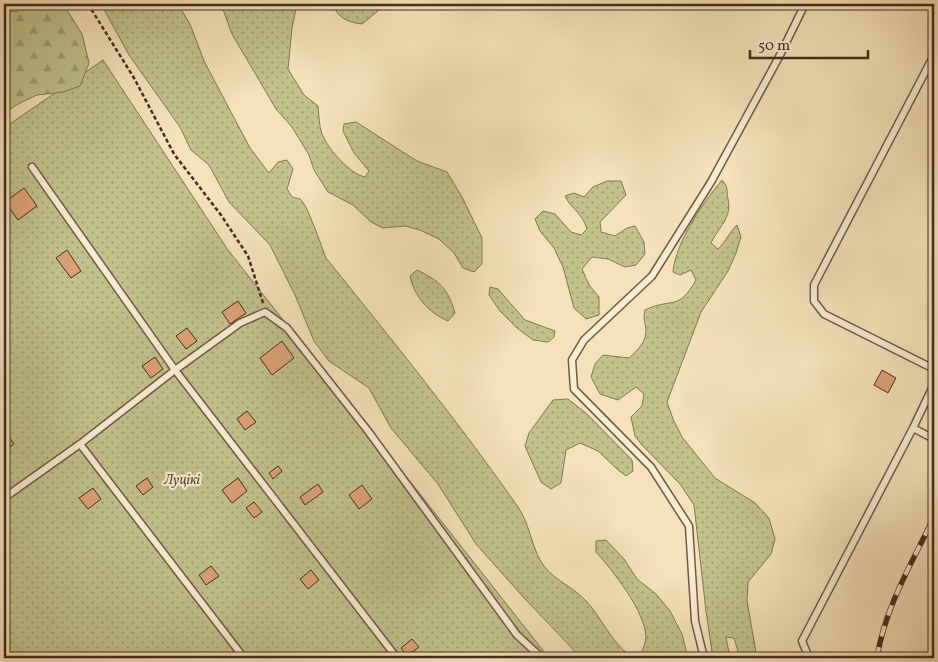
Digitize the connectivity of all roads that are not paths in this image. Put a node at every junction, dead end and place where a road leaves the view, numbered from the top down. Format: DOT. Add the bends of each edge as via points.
graph roads {
  1 [pos="805,4"];
  2 [pos="934,55"];
  3 [pos="32,167"];
  4 [pos="934,369"];
  5 [pos="175,370"];
  6 [pos="934,384"];
  7 [pos="914,428"];
  8 [pos="934,439"];
  9 [pos="80,444"];
  10 [pos="4,488"];
  11 [pos="6,496"];
  12 [pos="244,658"];
  13 [pos="397,658"];
  14 [pos="542,658"];
  15 [pos="704,658"];
  16 [pos="809,658"];
  1 -- 15 [label="lane" via="711,182 652,276 584,340 572,360 574,389 652,467 689,526 695,621"];
  2 -- 4 [label="lane" via="814,285 814,301 824,314"];
  3 -- 5 [label="lane"];
  5 -- 9 [label="lane"];
  5 -- 13 [label="lane"];
  5 -- 14 [label="lane" via="240,323 265,312 287,328 368,431 517,635"];
  6 -- 7 [label="lane"];
  7 -- 8 [label="lane"];
  7 -- 16 [label="lane" via="802,641"];
  9 -- 11 [label="lane"];
  9 -- 12 [label="lane"];
  10 -- 11 [label="lane"];
}
